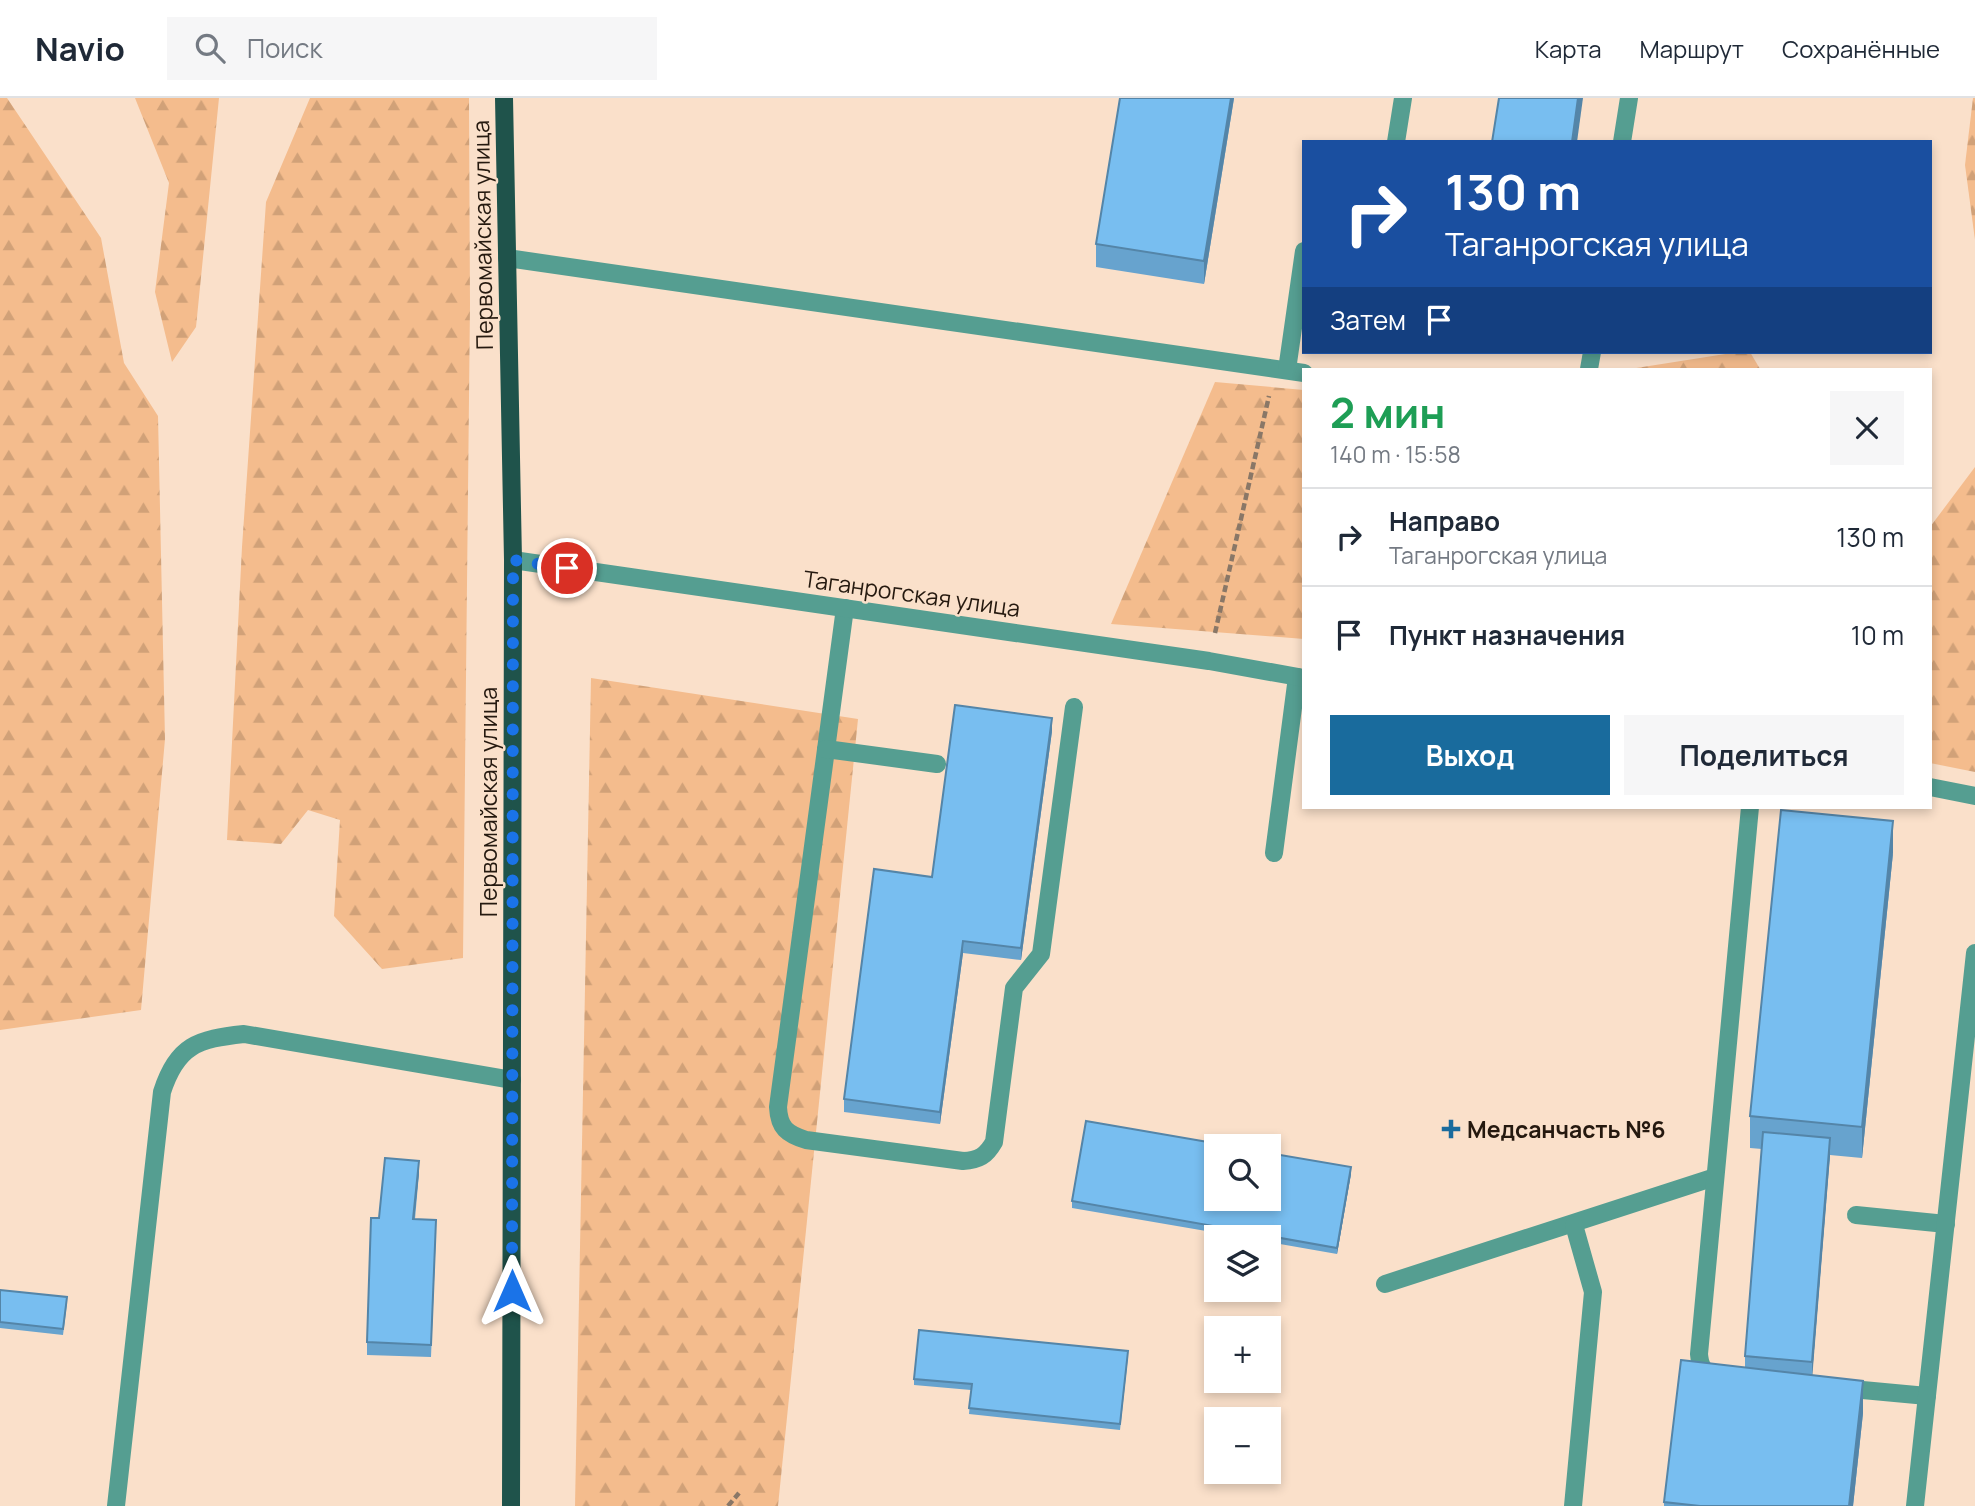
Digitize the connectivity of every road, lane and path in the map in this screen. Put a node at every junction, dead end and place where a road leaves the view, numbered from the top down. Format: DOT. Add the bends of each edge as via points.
graph roads {
  1 [pos="504,98"];
  2 [pos="1403,98"];
  3 [pos="1629,98"];
  4 [pos="1396,140"];
  5 [pos="1622,140"];
  6 [pos="507,258"];
  7 [pos="1302,267"];
  8 [pos="1289,370"];
  9 [pos="513,560"];
  10 [pos="845,608"];
  11 [pos="1209,661"];
  12 [pos="1301,677"];
  13 [pos="1074,707"];
  14 [pos="826,749"];
  15 [pos="937,764"];
  16 [pos="1932,787"];
  17 [pos="1975,796"];
  18 [pos="1750,809"];
  19 [pos="1274,853"];
  20 [pos="1975,953"];
  21 [pos="512,1080"];
  22 [pos="1715,1177"];
  23 [pos="1856,1215"];
  24 [pos="1946,1224"];
  25 [pos="1574,1225"];
  26 [pos="1385,1284"];
  27 [pos="1731,1378"];
  28 [pos="1822,1386"];
  29 [pos="1927,1396"];
  30 [pos="739,1493"];
  31 [pos="116,1506"];
  32 [pos="511,1506"];
  33 [pos="728,1506"];
  34 [pos="1573,1506"];
  35 [pos="1915,1506"];
  1 -- 6 [label="main road, Первомайская улица"];
  2 -- 4 [label="street"];
  3 -- 5 [label="street"];
  6 -- 8 [label="street"];
  6 -- 9 [label="main road, Первомайская улица"];
  7 -- 8 [label="street"];
  8 -- 11 [label="path"];
  9 -- 10 [label="street, Таганрогская улица"];
  9 -- 21 [label="main road, Первомайская улица"];
  10 -- 11 [label="street, Таганрогская улица"];
  10 -- 14 [label="street"];
  11 -- 12 [label="street, Таганрогская улица"];
  12 -- 19 [label="street"];
  13 -- 14 [label="street" via="1041,954 1014,988 994,1142 987,1154 975,1160 806,1140 788,1134 779,1120"];
  14 -- 15 [label="street"];
  16 -- 17 [label="street"];
  18 -- 22 [label="street"];
  20 -- 24 [label="street"];
  21 -- 31 [label="street" via="244,1034 211,1038 185,1049 170,1068 162,1092"];
  21 -- 32 [label="main road, Первомайская улица"];
  22 -- 25 [label="street"];
  22 -- 27 [label="street" via="1699,1364 1706,1373"];
  23 -- 24 [label="street"];
  24 -- 29 [label="street"];
  25 -- 26 [label="street"];
  25 -- 34 [label="street" via="1594,1292"];
  28 -- 29 [label="street"];
  29 -- 35 [label="street"];
  30 -- 33 [label="path"];
}
